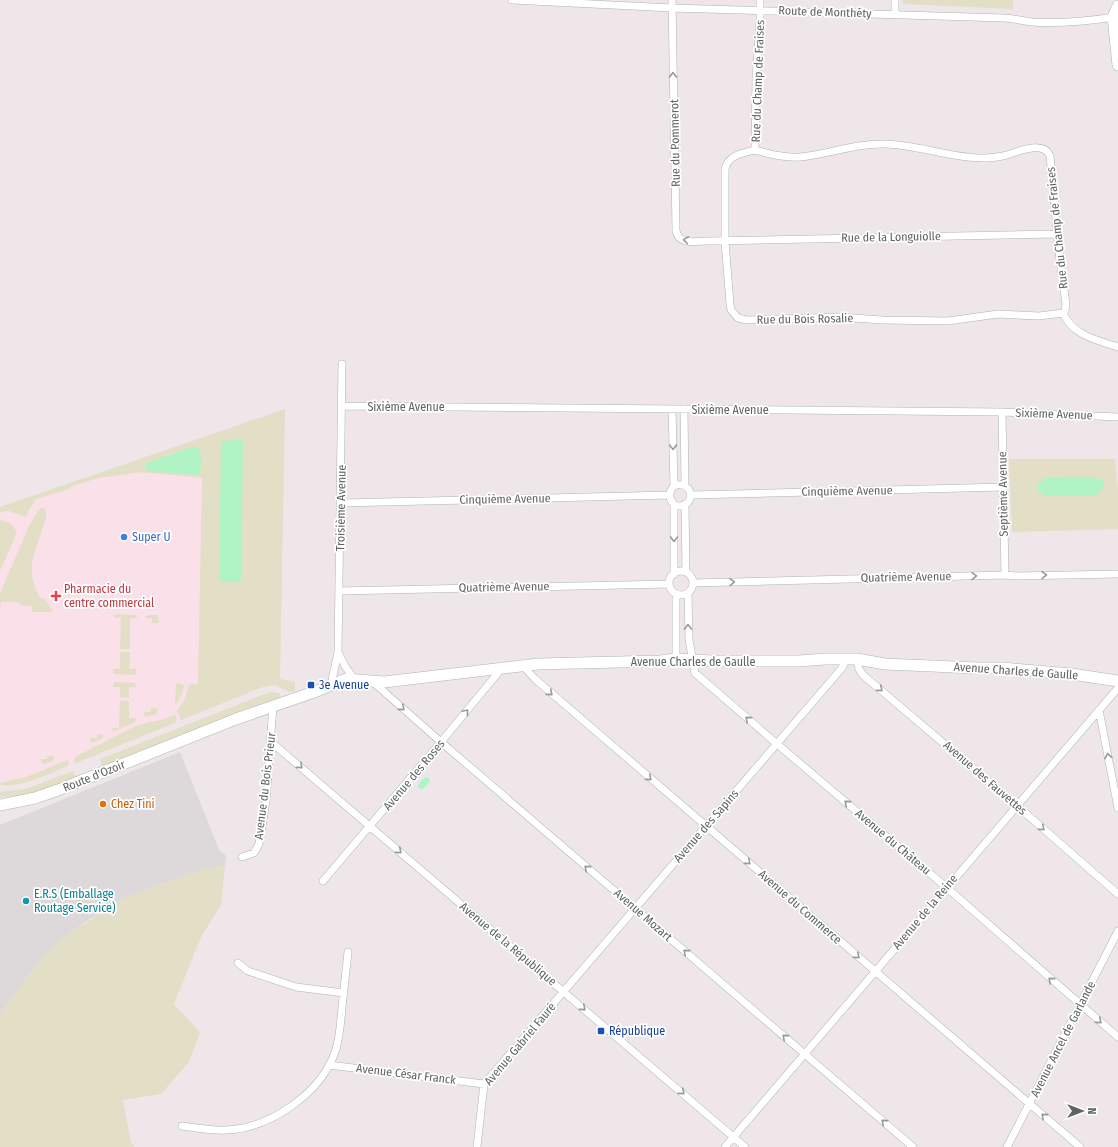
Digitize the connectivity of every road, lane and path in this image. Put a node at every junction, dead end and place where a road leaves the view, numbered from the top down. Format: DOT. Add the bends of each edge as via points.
graph roads {
  1 [pos="512,0"];
  2 [pos="672,0"];
  3 [pos="760,0"];
  4 [pos="895,0"];
  5 [pos="1118,6"];
  6 [pos="672,8"];
  7 [pos="760,10"];
  8 [pos="895,14"];
  9 [pos="1116,17"];
  10 [pos="1118,65"];
  11 [pos="755,150"];
  12 [pos="1058,234"];
  13 [pos="725,241"];
  14 [pos="1063,313"];
  15 [pos="1118,347"];
  16 [pos="342,364"];
  17 [pos="342,406"];
  18 [pos="672,409"];
  19 [pos="684,409"];
  20 [pos="1002,412"];
  21 [pos="1118,417"];
  22 [pos="685,485"];
  23 [pos="674,486"];
  24 [pos="1003,487"];
  25 [pos="669,495"];
  26 [pos="691,495"];
  27 [pos="341,503"];
  28 [pos="674,504"];
  29 [pos="685,504"];
  30 [pos="686,572"];
  31 [pos="674,574"];
  32 [pos="1118,574"];
  33 [pos="1005,575"];
  34 [pos="693,583"];
  35 [pos="669,584"];
  36 [pos="339,591"];
  37 [pos="688,593"];
  38 [pos="676,594"];
  39 [pos="338,652"];
  40 [pos="676,659"];
  41 [pos="846,659"];
  42 [pos="858,659"];
  43 [pos="692,660"];
  44 [pos="523,666"];
  45 [pos="502,668"];
  46 [pos="354,680"];
  47 [pos="1118,681"];
  48 [pos="373,682"];
  49 [pos="331,685"];
  50 [pos="1118,688"];
  51 [pos="273,706"];
  52 [pos="1099,710"];
  53 [pos="270,741"];
  54 [pos="441,742"];
  55 [pos="777,744"];
  56 [pos="0,805"];
  57 [pos="1017,806"];
  58 [pos="1118,808"];
  59 [pos="370,826"];
  60 [pos="706,827"];
  61 [pos="242,857"];
  62 [pos="323,881"];
  63 [pos="946,887"];
  64 [pos="1118,894"];
  65 [pos="635,909"];
  66 [pos="1118,931"];
  67 [pos="348,952"];
  68 [pos="238,963"];
  69 [pos="875,972"];
  70 [pos="564,992"];
  71 [pos="344,993"];
  72 [pos="1080,1005"];
  73 [pos="1118,1037"];
  74 [pos="805,1054"];
  75 [pos="329,1065"];
  76 [pos="484,1084"];
  77 [pos="1029,1104"];
  78 [pos="182,1126"];
  79 [pos="734,1137"];
  80 [pos="477,1147"];
  81 [pos="725,1147"];
  82 [pos="745,1147"];
  83 [pos="913,1147"];
  84 [pos="1007,1147"];
  85 [pos="1080,1147"];
  1 -- 6 [label="street, Route de Monthéty"];
  2 -- 6 [label="street, Rue du Pommerot"];
  3 -- 7 [label="street, Rue du Champ de Fraises"];
  4 -- 8 [label="street"];
  5 -- 9 [label="main road"];
  6 -- 7 [label="street, Route de Monthéty"];
  13 -- 6 [label="street, Rue du Pommerot, one-way" via="686,241 680,240 677,234"];
  7 -- 8 [label="street, Route de Monthéty"];
  7 -- 11 [label="street, Rue du Champ de Fraises"];
  8 -- 9 [label="street, Route de Monthéty" via="1008,18 1046,23"];
  9 -- 10 [label="main road"];
  11 -- 12 [label="street, Rue du Champ de Fraises" via="778,156 800,156 866,144 887,144 985,158 1026,149 1043,149 1050,156"];
  11 -- 13 [label="street, Rue du Bois Rosalie" via="733,157 725,167"];
  12 -- 13 [label="street, Rue de la Longuiolle"];
  12 -- 14 [label="street, Rue du Champ de Fraises" via="1066,304"];
  13 -- 14 [label="street, Rue du Bois Rosalie" via="730,307 734,315 742,320 838,317 948,321 998,314 1039,316"];
  14 -- 15 [label="street" via="1074,329 1094,340"];
  16 -- 17 [label="street, Troisième Avenue"];
  17 -- 18 [label="street, Sixième Avenue"];
  17 -- 27 [label="street, Troisième Avenue"];
  18 -- 19 [label="street, Sixième Avenue"];
  18 -- 23 [label="street, one-way"];
  19 -- 20 [label="street, Sixième Avenue"];
  19 -- 22 [label="street"];
  20 -- 21 [label="street, Sixième Avenue"];
  20 -- 24 [label="street, Septième Avenue"];
  22 -- 23 [label="street"];
  22 -- 26 [label="street"];
  23 -- 25 [label="street"];
  24 -- 26 [label="street, Cinquième Avenue"];
  24 -- 33 [label="street, Septième Avenue"];
  25 -- 27 [label="street, Cinquième Avenue"];
  25 -- 28 [label="street"];
  26 -- 29 [label="street"];
  27 -- 36 [label="street, Troisième Avenue"];
  28 -- 29 [label="street"];
  28 -- 31 [label="street, one-way"];
  29 -- 30 [label="street"];
  30 -- 31 [label="street" via="679,571"];
  30 -- 34 [label="street" via="691,576"];
  31 -- 35 [label="street"];
  33 -- 32 [label="street, Quatrième Avenue, one-way"];
  34 -- 33 [label="street, Quatrième Avenue, one-way"];
  34 -- 37 [label="street"];
  35 -- 36 [label="street, Quatrième Avenue"];
  35 -- 38 [label="street"];
  36 -- 39 [label="street, Troisième Avenue"];
  37 -- 38 [label="street"];
  43 -- 37 [label="street, Avenue du Château, one-way" via="688,640"];
  38 -- 40 [label="street"];
  39 -- 46 [label="street, Troisième Avenue"];
  39 -- 49 [label="street, Troisième Avenue"];
  40 -- 43 [label="main road, Avenue Charles de Gaulle"];
  40 -- 44 [label="main road, Avenue Charles de Gaulle"];
  41 -- 42 [label="main road, Avenue Charles de Gaulle"];
  41 -- 43 [label="main road, Avenue Charles de Gaulle" via="712,662"];
  41 -- 55 [label="street, Avenue des Sapins" via="842,668"];
  42 -- 47 [label="main road, Avenue Charles de Gaulle" via="885,664 1003,668"];
  42 -- 57 [label="street, Avenue des Fauvettes, one-way" via="859,669 863,675"];
  55 -- 43 [label="street, Avenue du Château, one-way" via="695,673"];
  44 -- 45 [label="main road, Avenue Charles de Gaulle"];
  44 -- 60 [label="street, Avenue du Commerce, one-way" via="534,680"];
  45 -- 48 [label="main road, Avenue Charles de Gaulle"];
  54 -- 45 [label="street, Avenue des Roses, one-way"];
  46 -- 48 [label="main road, Avenue Charles de Gaulle"];
  46 -- 49 [label="main road, Avenue Charles de Gaulle"];
  48 -- 54 [label="street, Avenue Mozart, one-way"];
  49 -- 51 [label="main road, Avenue Charles de Gaulle"];
  50 -- 52 [label="street, Avenue de la Reine"];
  51 -- 53 [label="street, Avenue du Bois Prieur"];
  51 -- 56 [label="main road, Route d'Ozoir" via="46,794"];
  52 -- 57 [label="street, Avenue de la Reine"];
  58 -- 52 [label="street, one-way"];
  53 -- 59 [label="street, Avenue de la République, one-way"];
  53 -- 61 [label="street, Avenue du Bois Prieur" via="267,790 259,844 254,853"];
  54 -- 59 [label="street, Avenue des Roses"];
  65 -- 54 [label="street, Avenue Mozart, one-way"];
  55 -- 60 [label="street, Avenue des Sapins"];
  63 -- 55 [label="street, Avenue du Château, one-way"];
  57 -- 63 [label="street, Avenue de la Reine"];
  57 -- 64 [label="street, Avenue des Fauvettes, one-way"];
  59 -- 62 [label="street, Avenue des Roses"];
  59 -- 70 [label="street, Avenue de la République, one-way"];
  60 -- 65 [label="street, Avenue des Sapins"];
  60 -- 69 [label="street, Avenue du Commerce, one-way"];
  63 -- 69 [label="street, Avenue de la Reine"];
  72 -- 63 [label="street, Avenue du Château, one-way"];
  65 -- 70 [label="street, Avenue des Sapins"];
  74 -- 65 [label="street, Avenue Mozart, one-way"];
  66 -- 72 [label="street, Avenue Ancel de Garlande"];
  67 -- 71 [label="street"];
  68 -- 71 [label="street" via="248,971 296,987"];
  69 -- 74 [label="street, Avenue de la Reine"];
  69 -- 77 [label="street, Avenue du Commerce"];
  70 -- 76 [label="street, Avenue Gabriel Fauré"];
  70 -- 79 [label="street, Avenue de la République, one-way"];
  71 -- 75 [label="street" via="336,1050"];
  72 -- 73 [label="street, Avenue du Château, one-way"];
  72 -- 77 [label="street, Avenue Ancel de Garlande"];
  74 -- 79 [label="street, Avenue de la Reine"];
  83 -- 74 [label="street, Avenue Mozart, one-way"];
  75 -- 76 [label="street, Avenue César Franck"];
  75 -- 78 [label="street" via="299,1100 284,1111 253,1126 226,1130"];
  76 -- 80 [label="street, Avenue Gabriel Fauré"];
  77 -- 84 [label="street, Avenue Ancel de Garlande"];
  85 -- 77 [label="street, Avenue du Commerce, one-way"];
  79 -- 81 [label="street, Avenue de la Reine"];
  79 -- 82 [label="street, Avenue de la République"];
}
